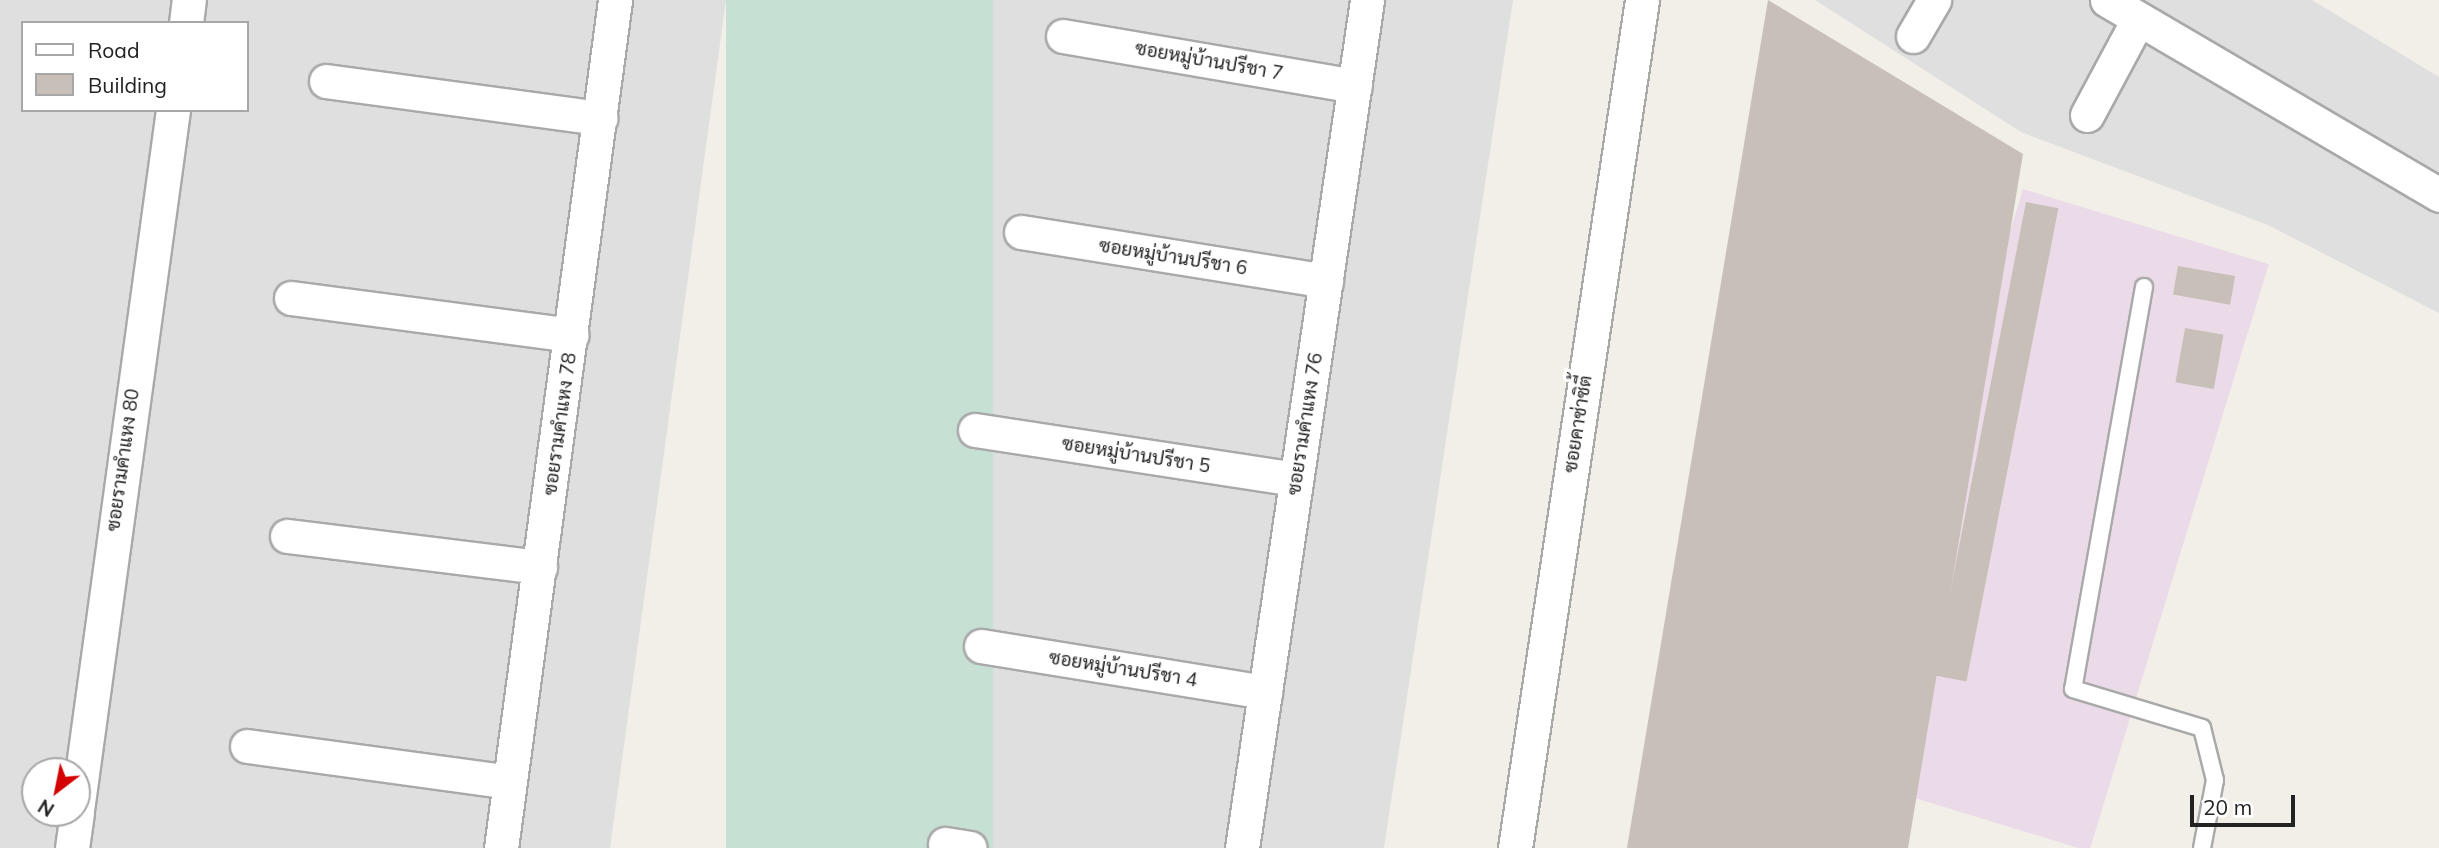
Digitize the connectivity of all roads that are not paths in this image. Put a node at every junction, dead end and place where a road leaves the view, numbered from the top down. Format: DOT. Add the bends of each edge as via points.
graph roads {
  1 [pos="189,0"];
  2 [pos="615,0"];
  3 [pos="1367,0"];
  4 [pos="1642,0"];
  5 [pos="1934,0"];
  6 [pos="2107,0"];
  7 [pos="2138,20"];
  8 [pos="186,21"];
  9 [pos="1063,36"];
  10 [pos="1913,36"];
  11 [pos="326,81"];
  12 [pos="1355,86"];
  13 [pos="173,112"];
  14 [pos="2087,115"];
  15 [pos="601,118"];
  16 [pos="2439,195"];
  17 [pos="1021,232"];
  18 [pos="1326,281"];
  19 [pos="2144,287"];
  20 [pos="291,298"];
  21 [pos="572,335"];
  22 [pos="975,430"];
  23 [pos="1296,479"];
  24 [pos="287,536"];
  25 [pos="540,567"];
  26 [pos="981,646"];
  27 [pos="1265,692"];
  28 [pos="247,746"];
  29 [pos="85,757"];
  30 [pos="510,782"];
  31 [pos="75,827"];
  32 [pos="72,848"];
  33 [pos="501,848"];
  34 [pos="1242,848"];
  35 [pos="1515,848"];
  36 [pos="2202,848"];
  1 -- 8 [label="street"];
  2 -- 15 [label="street, ซอยรามคำแหง 78"];
  3 -- 12 [label="street, ซอยรามคำแหง 76"];
  4 -- 35 [label="street, ซอยคาซ่าซิตี้"];
  5 -- 10 [label="street"];
  6 -- 7 [label="street"];
  7 -- 14 [label="street"];
  7 -- 16 [label="street"];
  9 -- 12 [label="street, ซอยหมู่บ้านปรีชา 7"];
  11 -- 15 [label="street"];
  12 -- 18 [label="street, ซอยรามคำแหง 76"];
  13 -- 29 [label="street, ซอยรามคำแหง 80"];
  15 -- 21 [label="street, ซอยรามคำแหง 78"];
  17 -- 18 [label="street, ซอยหมู่บ้านปรีชา 6"];
  18 -- 23 [label="street, ซอยรามคำแหง 76"];
  19 -- 36 [label="lane" via="2073,689 2202,728 2215,780"];
  20 -- 21 [label="street"];
  21 -- 25 [label="street, ซอยรามคำแหง 78"];
  22 -- 23 [label="street, ซอยหมู่บ้านปรีชา 5"];
  23 -- 27 [label="street, ซอยรามคำแหง 76"];
  24 -- 25 [label="street"];
  25 -- 30 [label="street, ซอยรามคำแหง 78"];
  26 -- 27 [label="street, ซอยหมู่บ้านปรีชา 4"];
  27 -- 34 [label="street, ซอยรามคำแหง 76"];
  28 -- 30 [label="street"];
  30 -- 33 [label="street, ซอยรามคำแหง 78"];
  31 -- 32 [label="street, ซอยรามคำแหง 80"];
}
